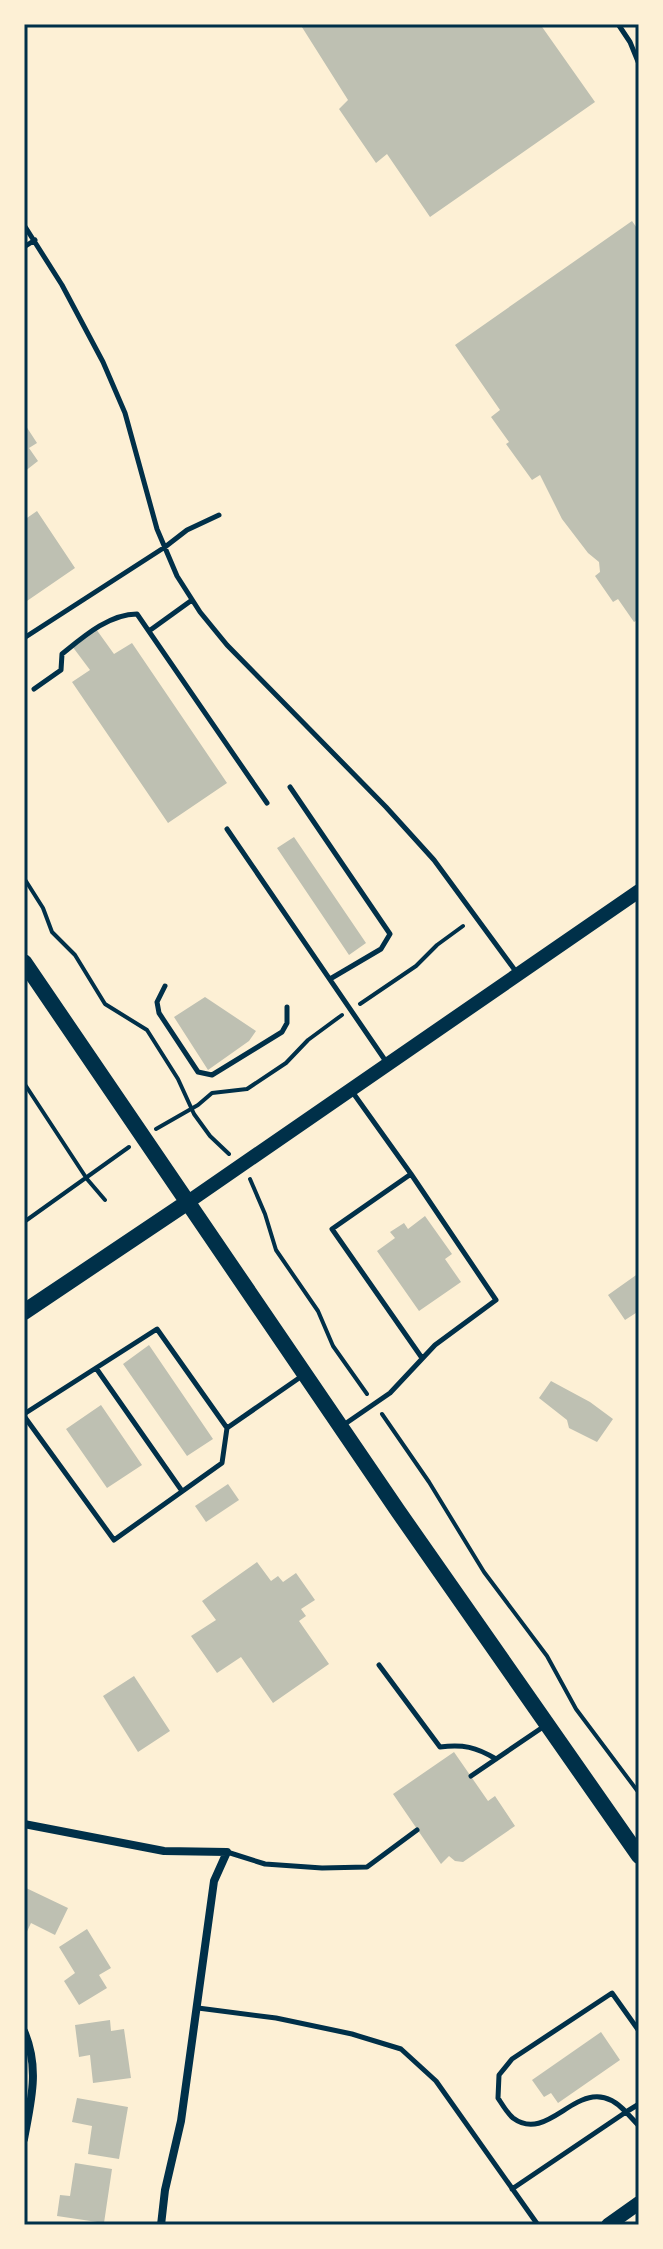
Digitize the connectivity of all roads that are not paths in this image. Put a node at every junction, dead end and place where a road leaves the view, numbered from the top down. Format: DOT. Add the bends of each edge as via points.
graph roads {
  1 [pos="618,24"];
  2 [pos="639,64"];
  3 [pos="24,225"];
  4 [pos="35,240"];
  5 [pos="24,247"];
  6 [pos="219,515"];
  7 [pos="165,547"];
  8 [pos="192,600"];
  9 [pos="149,631"];
  10 [pos="24,638"];
  11 [pos="34,689"];
  12 [pos="290,787"];
  13 [pos="267,803"];
  14 [pos="227,829"];
  15 [pos="639,891"];
  16 [pos="24,962"];
  17 [pos="518,974"];
  18 [pos="330,979"];
  19 [pos="165,986"];
  20 [pos="287,1007"];
  21 [pos="388,1064"];
  22 [pos="351,1089"];
  23 [pos="411,1174"];
  24 [pos="188,1202"];
  25 [pos="24,1312"];
  26 [pos="422,1358"];
  27 [pos="96,1368"];
  28 [pos="305,1374"];
  29 [pos="24,1415"];
  30 [pos="341,1426"];
  31 [pos="227,1428"];
  32 [pos="182,1491"];
  33 [pos="379,1665"];
  34 [pos="547,1724"];
  35 [pos="496,1759"];
  36 [pos="471,1776"];
  37 [pos="24,1824"];
  38 [pos="417,1830"];
  39 [pos="227,1852"];
  40 [pos="639,1856"];
  41 [pos="198,2008"];
  42 [pos="24,2031"];
  43 [pos="639,2031"];
  44 [pos="639,2104"];
  45 [pos="626,2112"];
  46 [pos="639,2126"];
  47 [pos="24,2139"];
  48 [pos="512,2189"];
  49 [pos="639,2203"];
  50 [pos="161,2225"];
  51 [pos="538,2225"];
  52 [pos="608,2225"];
  1 -- 2 [label="lane"];
  3 -- 4 [label="lane"];
  4 -- 5 [label="lane"];
  4 -- 7 [label="lane" via="125,413"];
  6 -- 7 [label="lane"];
  7 -- 8 [label="lane"];
  7 -- 10 [label="lane"];
  8 -- 9 [label="lane"];
  8 -- 17 [label="lane" via="227,645 434,860"];
  9 -- 11 [label="lane" via="137,614 109,621 62,654 61,670"];
  9 -- 13 [label="lane"];
  12 -- 18 [label="lane" via="390,934 381,949"];
  14 -- 18 [label="lane"];
  15 -- 17 [label="street"];
  16 -- 24 [label="main road"];
  17 -- 21 [label="street"];
  18 -- 21 [label="lane"];
  19 -- 20 [label="lane" via="157,1002 159,1013 198,1072 212,1075 282,1032"];
  21 -- 22 [label="street"];
  22 -- 23 [label="lane"];
  22 -- 24 [label="street"];
  23 -- 26 [label="lane" via="496,1300"];
  23 -- 26 [label="lane" via="332,1229"];
  24 -- 25 [label="main road"];
  24 -- 28 [label="main road"];
  26 -- 30 [label="lane" via="390,1393"];
  27 -- 29 [label="lane"];
  27 -- 31 [label="lane" via="157,1329"];
  27 -- 32 [label="lane"];
  28 -- 30 [label="main road"];
  28 -- 31 [label="lane"];
  29 -- 32 [label="lane" via="114,1540"];
  30 -- 34 [label="main road"];
  31 -- 32 [label="lane" via="222,1463"];
  33 -- 35 [label="lane" via="440,1747 461,1744"];
  34 -- 35 [label="lane"];
  34 -- 40 [label="main road"];
  35 -- 36 [label="lane"];
  37 -- 39 [label="street" via="164,1851"];
  38 -- 39 [label="lane" via="367,1867 265,1864"];
  39 -- 41 [label="street" via="214,1881"];
  41 -- 48 [label="lane" via="276,2018 401,2049 436,2081"];
  41 -- 50 [label="street"];
  42 -- 47 [label="street" via="34,2065"];
  43 -- 45 [label="lane" via="612,1993 512,2059 499,2075 498,2098 512,2117 528,2125 546,2122 585,2098 602,2097"];
  44 -- 45 [label="lane"];
  45 -- 46 [label="lane"];
  45 -- 48 [label="lane"];
  48 -- 51 [label="lane"];
  49 -- 52 [label="street"];
}
